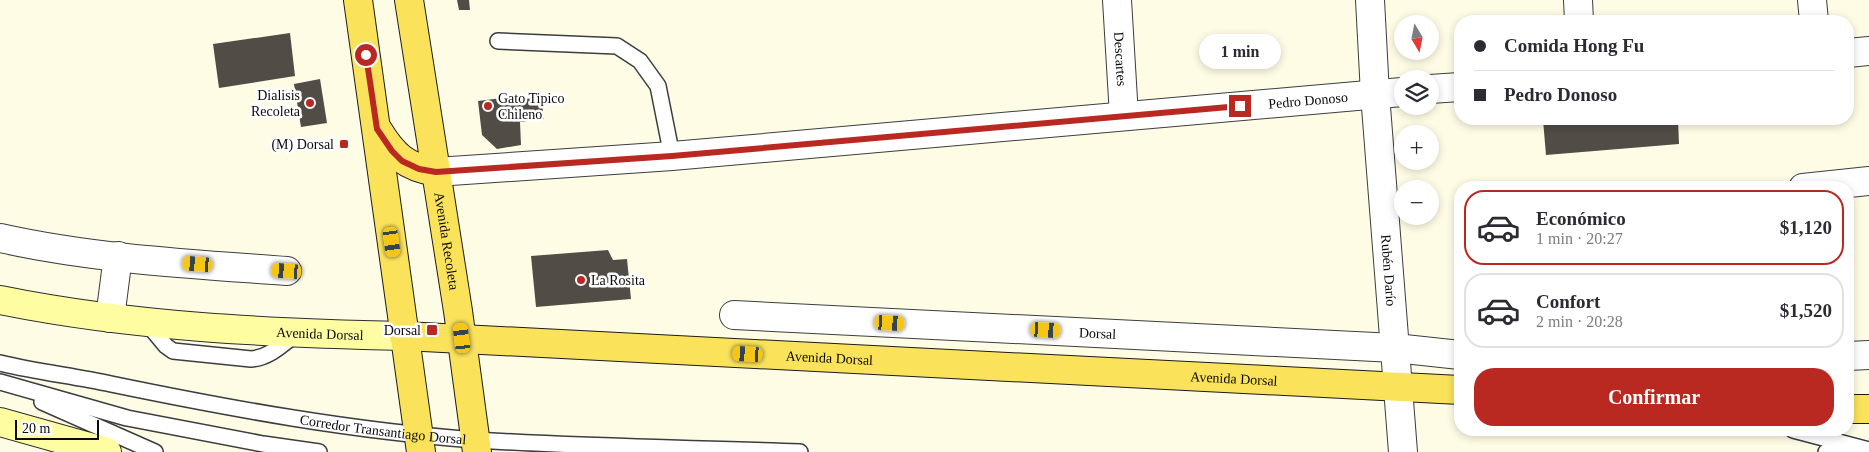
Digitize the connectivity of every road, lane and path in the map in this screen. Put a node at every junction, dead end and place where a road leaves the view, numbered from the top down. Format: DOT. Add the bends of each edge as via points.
graph roads {
  1 [pos="358,0"];
  2 [pos="409,0"];
  3 [pos="1118,0"];
  4 [pos="1370,0"];
  5 [pos="1578,0"];
  6 [pos="1812,0"];
  7 [pos="1579,15"];
  8 [pos="1813,15"];
  9 [pos="498,42"];
  10 [pos="1869,51"];
  11 [pos="1854,52"];
  12 [pos="1454,87"];
  13 [pos="1439,88"];
  14 [pos="1394,93"];
  15 [pos="1375,94"];
  16 [pos="1124,116"];
  17 [pos="377,129"];
  18 [pos="672,156"];
  19 [pos="436,172"];
  20 [pos="1869,181"];
  21 [pos="1854,183"];
  22 [pos="0,238"];
  23 [pos="118,256"];
  24 [pos="287,271"];
  25 [pos="0,300"];
  26 [pos="734,315"];
  27 [pos="110,318"];
  28 [pos="404,336"];
  29 [pos="462,338"];
  30 [pos="1395,348"];
  31 [pos="1454,354"];
  32 [pos="1869,355"];
  33 [pos="1854,356"];
  34 [pos="0,363"];
  35 [pos="0,383"];
  36 [pos="1398,387"];
  37 [pos="1454,390"];
  38 [pos="1854,409"];
  39 [pos="1869,409"];
  40 [pos="0,422"];
  41 [pos="1815,436"];
  42 [pos="420,443"];
  43 [pos="476,446"];
  44 [pos="1869,451"];
  45 [pos="107,452"];
  46 [pos="155,452"];
  47 [pos="319,452"];
  48 [pos="800,452"];
  49 [pos="1403,452"];
  50 [pos="1826,452"];
  1 -- 17 [label="main road"];
  2 -- 19 [label="main road, Avenida Recoleta"];
  3 -- 16 [label="street, Descartes"];
  4 -- 15 [label="street, Rubén Darío"];
  5 -- 7 [label="street"];
  6 -- 8 [label="street"];
  9 -- 18 [label="lane" via="616,46 640,61 658,86"];
  10 -- 11 [label="street"];
  12 -- 13 [label="street"];
  14 -- 15 [label="street, Pedro Donoso"];
  15 -- 16 [label="street, Pedro Donoso"];
  15 -- 30 [label="street, Rubén Darío"];
  16 -- 18 [label="street, Pedro Donoso"];
  17 -- 19 [label="main road" via="402,161"];
  17 -- 28 [label="main road"];
  18 -- 19 [label="street, Pedro Donoso"];
  19 -- 29 [label="main road, Avenida Recoleta"];
  20 -- 21 [label="street"];
  22 -- 23 [label="street"];
  23 -- 24 [label="street"];
  23 -- 27 [label="street"];
  25 -- 27 [label="main road, Avenida Dorsal"];
  26 -- 30 [label="street, Dorsal"];
  27 -- 28 [label="main road, Avenida Dorsal"];
  28 -- 29 [label="main road, Avenida Dorsal"];
  28 -- 42 [label="main road"];
  29 -- 36 [label="main road, Avenida Dorsal"];
  29 -- 43 [label="main road, Avenida Recoleta"];
  30 -- 31 [label="street, Dorsal"];
  30 -- 36 [label="street, Rubén Darío"];
  32 -- 33 [label="street"];
  34 -- 42 [label="lane, Corredor Transantiago Dorsal" via="243,410 356,428"];
  35 -- 46 [label="lane"];
  35 -- 47 [label="lane" via="127,418"];
  36 -- 37 [label="main road, Avenida Dorsal"];
  36 -- 49 [label="street, Rubén Darío"];
  38 -- 39 [label="main road"];
  40 -- 45 [label="main road"];
  41 -- 44 [label="lane"];
  42 -- 43 [label="lane, Corredor Transantiago Dorsal"];
  43 -- 48 [label="lane, Corredor Transantiago Dorsal"];
  44 -- 50 [label="lane"];
}
